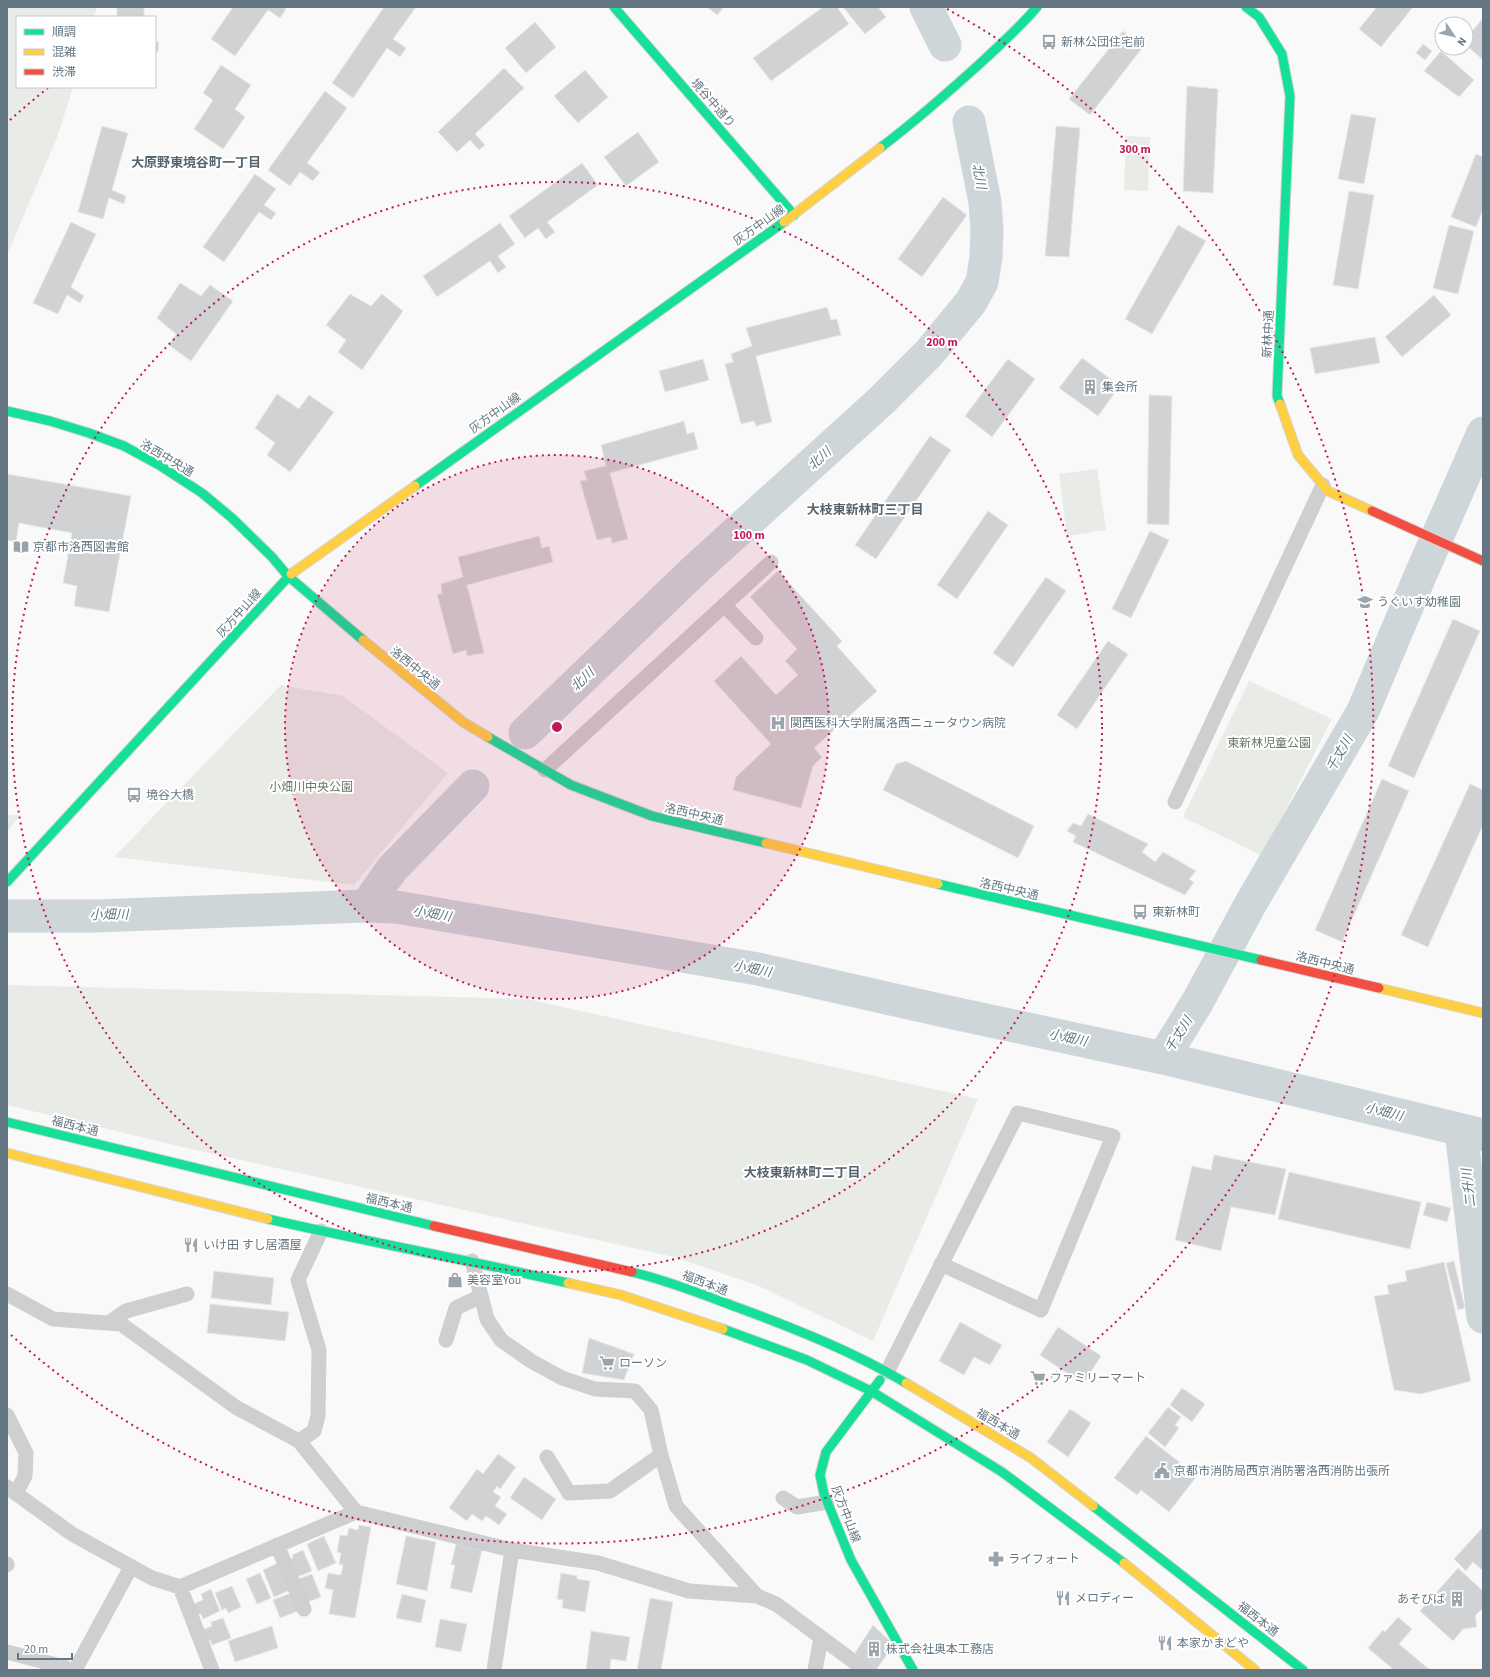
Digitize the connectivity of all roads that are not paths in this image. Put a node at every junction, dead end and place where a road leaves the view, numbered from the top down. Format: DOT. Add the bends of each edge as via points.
graph roads {
  1 [pos="614,7"];
  2 [pos="1037,7"];
  3 [pos="1246,7"];
  4 [pos="794,215"];
  5 [pos="7,411"];
  6 [pos="1323,485"];
  7 [pos="1483,561"];
  8 [pos="771,562"];
  9 [pos="288,576"];
  10 [pos="724,605"];
  11 [pos="756,638"];
  12 [pos="546,770"];
  13 [pos="1174,802"];
  14 [pos="7,882"];
  15 [pos="1483,1013"];
  16 [pos="7,1122"];
  17 [pos="7,1153"];
  18 [pos="321,1231"];
  19 [pos="472,1261"];
  20 [pos="941,1264"];
  21 [pos="7,1294"];
  22 [pos="187,1294"];
  23 [pos="481,1296"];
  24 [pos="109,1324"];
  25 [pos="446,1340"];
  26 [pos="887,1372"];
  27 [pos="871,1391"];
  28 [pos="7,1415"];
  29 [pos="299,1441"];
  30 [pos="661,1455"];
  31 [pos="547,1456"];
  32 [pos="12,1490"];
  33 [pos="783,1498"];
  34 [pos="827,1502"];
  35 [pos="356,1512"];
  36 [pos="277,1545"];
  37 [pos="512,1550"];
  38 [pos="131,1567"];
  39 [pos="180,1587"];
  40 [pos="757,1596"];
  41 [pos="304,1609"];
  42 [pos="821,1638"];
  43 [pos="7,1652"];
  44 [pos="69,1670"];
  45 [pos="75,1670"];
  46 [pos="212,1670"];
  47 [pos="494,1670"];
  48 [pos="815,1670"];
  49 [pos="864,1670"];
  50 [pos="913,1670"];
  51 [pos="1255,1670"];
  52 [pos="1303,1670"];
  1 -- 4 [label="street, 境谷中通り"];
  2 -- 4 [label="street, 灰方中山線" via="1024,22 916,121"];
  3 -- 6 [label="street, 新林中通" via="1259,17 1282,54 1290,96 1277,396 1298,455"];
  4 -- 9 [label="street, 灰方中山線"];
  5 -- 9 [label="street, 洛西中央通" via="89,433 124,446 159,465 202,493 232,518"];
  6 -- 7 [label="street, 新林中通" via="1328,491"];
  6 -- 13 [label="street"];
  8 -- 10 [label="street"];
  9 -- 12 [label="street, 洛西中央通" via="463,722"];
  9 -- 14 [label="street, 灰方中山線"];
  10 -- 11 [label="street"];
  10 -- 12 [label="street"];
  12 -- 15 [label="street, 洛西中央通" via="571,786 652,816"];
  16 -- 26 [label="street, 福西本通" via="664,1280 792,1328"];
  17 -- 18 [label="street"];
  18 -- 19 [label="street"];
  18 -- 29 [label="street" via="298,1280 318,1350 318,1416 314,1431"];
  19 -- 23 [label="street"];
  19 -- 27 [label="street" via="621,1295 690,1316 807,1360"];
  20 -- 20 [label="street" via="1041,1310 1113,1136 1018,1113"];
  20 -- 26 [label="street"];
  21 -- 24 [label="street" via="53,1319"];
  22 -- 24 [label="street" via="126,1311"];
  23 -- 25 [label="street" via="456,1308"];
  23 -- 30 [label="street" via="487,1319 501,1340 531,1361 562,1378 595,1389 635,1392 651,1410"];
  24 -- 29 [label="street" via="121,1324 237,1408"];
  26 -- 27 [label="street, 灰方中山線"];
  26 -- 52 [label="street, 福西本通" via="1031,1458"];
  27 -- 34 [label="street, 灰方中山線" via="826,1452 820,1476"];
  27 -- 51 [label="street" via="1002,1472 1137,1573"];
  28 -- 32 [label="street" via="26,1453 25,1476"];
  29 -- 35 [label="street"];
  30 -- 31 [label="street" via="610,1491 569,1493"];
  30 -- 40 [label="street" via="676,1506"];
  32 -- 38 [label="street" via="72,1534"];
  33 -- 34 [label="street" via="797,1506"];
  34 -- 50 [label="street, 灰方中山線" via="851,1560"];
  35 -- 36 [label="street"];
  35 -- 37 [label="street"];
  36 -- 39 [label="street"];
  36 -- 41 [label="street"];
  37 -- 40 [label="street" via="598,1563 689,1591"];
  37 -- 47 [label="street"];
  38 -- 39 [label="street" via="152,1578"];
  38 -- 45 [label="street"];
  39 -- 46 [label="street"];
  40 -- 42 [label="street" via="776,1604"];
  42 -- 48 [label="street"];
  42 -- 49 [label="street"];
  43 -- 44 [label="street"];
}
